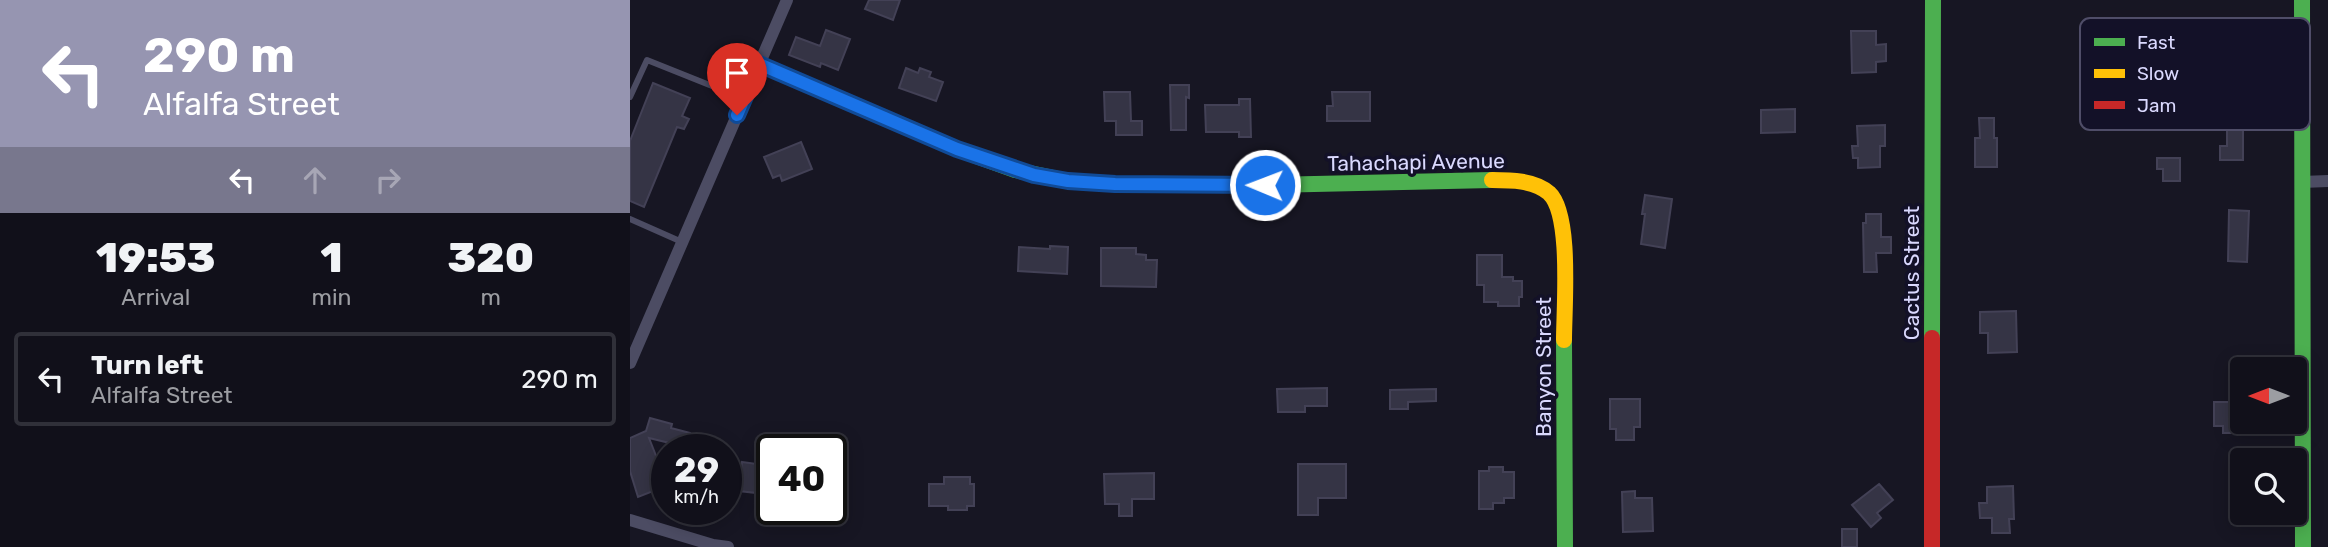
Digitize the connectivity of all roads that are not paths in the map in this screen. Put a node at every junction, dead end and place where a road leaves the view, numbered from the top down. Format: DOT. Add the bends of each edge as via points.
graph roads {
  1 [pos="787,0"];
  2 [pos="1933,0"];
  3 [pos="2302,0"];
  4 [pos="2302,18"];
  5 [pos="759,64"];
  6 [pos="712,86"];
  7 [pos="630,97"];
  8 [pos="2302,130"];
  9 [pos="2302,181"];
  10 [pos="2328,181"];
  11 [pos="1548,191"];
  12 [pos="630,219"];
  13 [pos="682,242"];
  14 [pos="630,363"];
  15 [pos="630,520"];
  16 [pos="728,547"];
  17 [pos="1565,547"];
  18 [pos="1932,547"];
  19 [pos="2303,547"];
  1 -- 5 [label="street"];
  2 -- 18 [label="street, Cactus Street"];
  3 -- 4 [label="street"];
  5 -- 11 [label="street, Tahachapi Avenue" via="957,149 1014,170 1068,181 1265,185 1510,180"];
  5 -- 13 [label="street"];
  6 -- 7 [label="lane" via="647,60"];
  8 -- 9 [label="street"];
  9 -- 10 [label="street"];
  9 -- 19 [label="street"];
  11 -- 17 [label="street, Banyon Street" via="1561,210 1564,234"];
  12 -- 13 [label="lane"];
  13 -- 14 [label="street"];
  15 -- 16 [label="street"];
}
